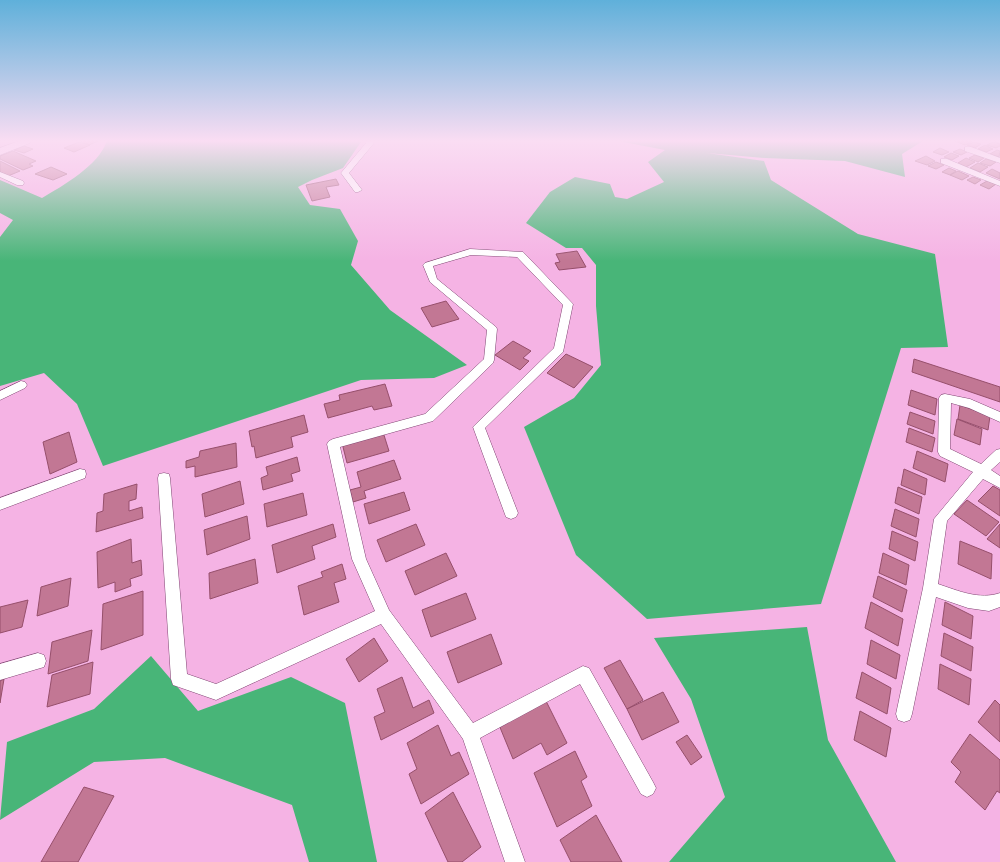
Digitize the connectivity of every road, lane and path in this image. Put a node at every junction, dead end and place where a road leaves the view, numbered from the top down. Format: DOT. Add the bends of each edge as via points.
graph roads {
  1 [pos="16,181"];
  2 [pos="351,181"];
  3 [pos="20,183"];
  4 [pos="358,190"];
  5 [pos="21,385"];
  6 [pos="0,396"];
  7 [pos="1000,417"];
  8 [pos="1000,454"];
  9 [pos="982,472"];
  10 [pos="80,474"];
  11 [pos="164,478"];
  12 [pos="1000,483"];
  13 [pos="0,504"];
  14 [pos="510,513"];
  15 [pos="930,588"];
  16 [pos="1000,600"];
  17 [pos="384,614"];
  18 [pos="38,661"];
  19 [pos="0,672"];
  20 [pos="904,714"];
  21 [pos="470,734"];
  22 [pos="647,788"];
  23 [pos="515,862"];
  1 -- 3 [label="street"];
  2 -- 4 [label="street"];
  5 -- 6 [label="street"];
  7 -- 9 [label="street" via="985,409 945,398 944,452"];
  8 -- 9 [label="street"];
  9 -- 12 [label="street"];
  9 -- 15 [label="street" via="941,519"];
  10 -- 13 [label="street"];
  11 -- 17 [label="street" via="178,679 216,692"];
  14 -- 17 [label="street" via="479,427 559,349 568,304 520,254 470,252 428,265 433,280 492,329 489,360 429,418 332,444 359,559"];
  15 -- 16 [label="street" via="968,601 989,604"];
  15 -- 20 [label="street"];
  17 -- 21 [label="street"];
  18 -- 19 [label="street"];
  21 -- 22 [label="street" via="583,674"];
  21 -- 23 [label="street"];
}
